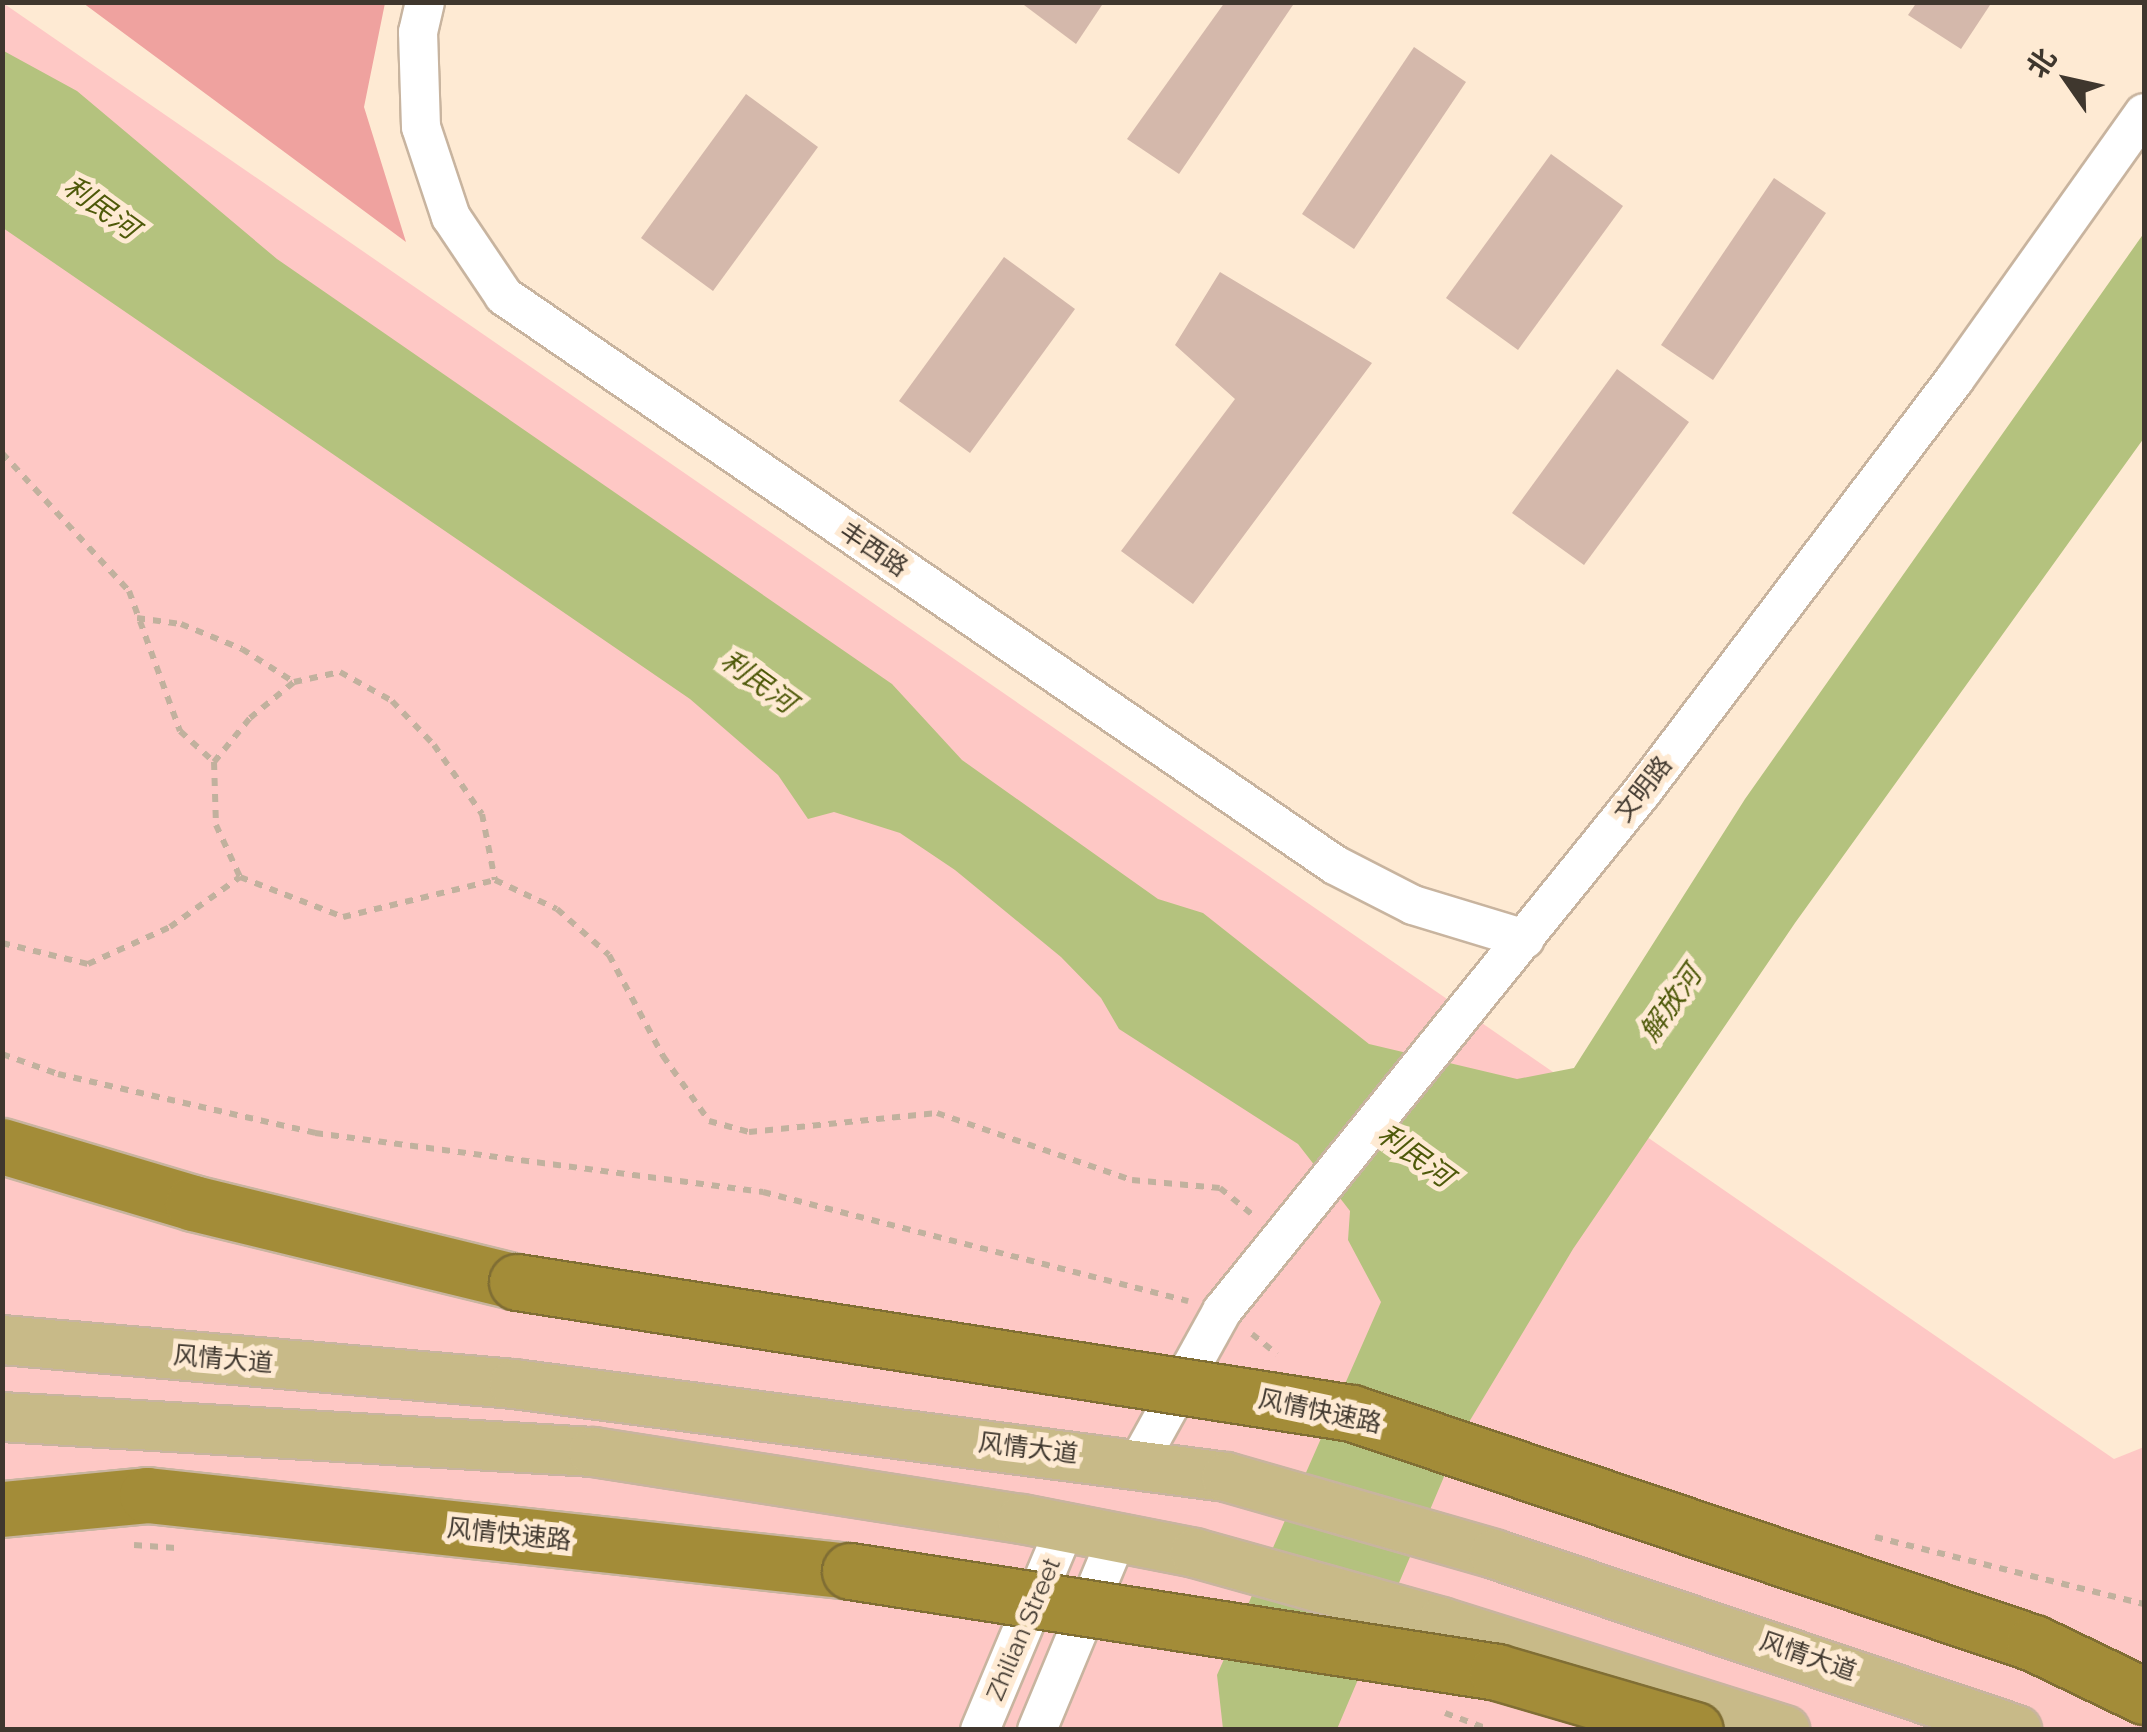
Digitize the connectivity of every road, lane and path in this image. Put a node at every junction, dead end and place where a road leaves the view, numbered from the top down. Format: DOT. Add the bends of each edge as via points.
graph roads {
  1 [pos="426,2"];
  2 [pos="2144,113"];
  3 [pos="2,453"];
  4 [pos="136,618"];
  5 [pos="294,682"];
  6 [pos="214,762"];
  7 [pos="240,878"];
  8 [pos="495,880"];
  9 [pos="1525,939"];
  10 [pos="2,943"];
  11 [pos="2,1054"];
  12 [pos="2,1146"];
  13 [pos="1279,1243"];
  14 [pos="1222,1311"];
  15 [pos="2,1340"];
  16 [pos="1282,1357"];
  17 [pos="2,1417"];
  18 [pos="1139,1461"];
  19 [pos="2,1509"];
  20 [pos="1066,1528"];
  21 [pos="1116,1538"];
  22 [pos="2144,1696"];
  23 [pos="1437,1710"];
  24 [pos="980,1730"];
  25 [pos="1037,1730"];
  26 [pos="1491,1730"];
  27 [pos="1694,1730"];
  28 [pos="1785,1730"];
  29 [pos="2017,1730"];
  1 -- 9 [label="street, 丰西路" via="418,32 421,127 450,217 504,296 1335,865 1412,905"];
  2 -- 9 [label="street, 文明路" via="1955,379"];
  3 -- 4 [label="path" via="129,590"];
  4 -- 5 [label="path" via="181,624 242,649"];
  4 -- 6 [label="path" via="180,730"];
  5 -- 6 [label="path" via="250,718"];
  5 -- 8 [label="path" via="340,672 392,702 434,745 482,814"];
  6 -- 7 [label="path" via="216,825"];
  7 -- 8 [label="path" via="343,917"];
  7 -- 10 [label="path" via="170,927 88,964"];
  8 -- 13 [label="path" via="558,909 609,955 662,1056 709,1120 749,1132 937,1112 1132,1180 1220,1188 1252,1209"];
  9 -- 13 [label="street, 文明路"];
  11 -- 14 [label="path" via="58,1074 315,1133 764,1192"];
  12 -- 22 [label="highway, 风情快速路, bridge" via="193,1203 517,1282 1352,1412 2034,1642"];
  13 -- 14 [label="street, 文明路"];
  14 -- 16 [label="path"];
  14 -- 18 [label="street, 文明路"];
  15 -- 18 [label="main road, 风情大道" via="514,1384"];
  17 -- 20 [label="main road" via="593,1452"];
  18 -- 29 [label="main road, 风情大道" via="1226,1476 1494,1554"];
  19 -- 27 [label="highway, 风情快速路, bridge" via="147,1495 850,1571 1497,1672"];
  20 -- 21 [label="main road"];
  20 -- 24 [label="street, Zhilian Street"];
  21 -- 25 [label="street, Zhilian Street"];
  21 -- 28 [label="main road" via="1195,1553 1442,1622"];
  23 -- 26 [label="path"];
}
